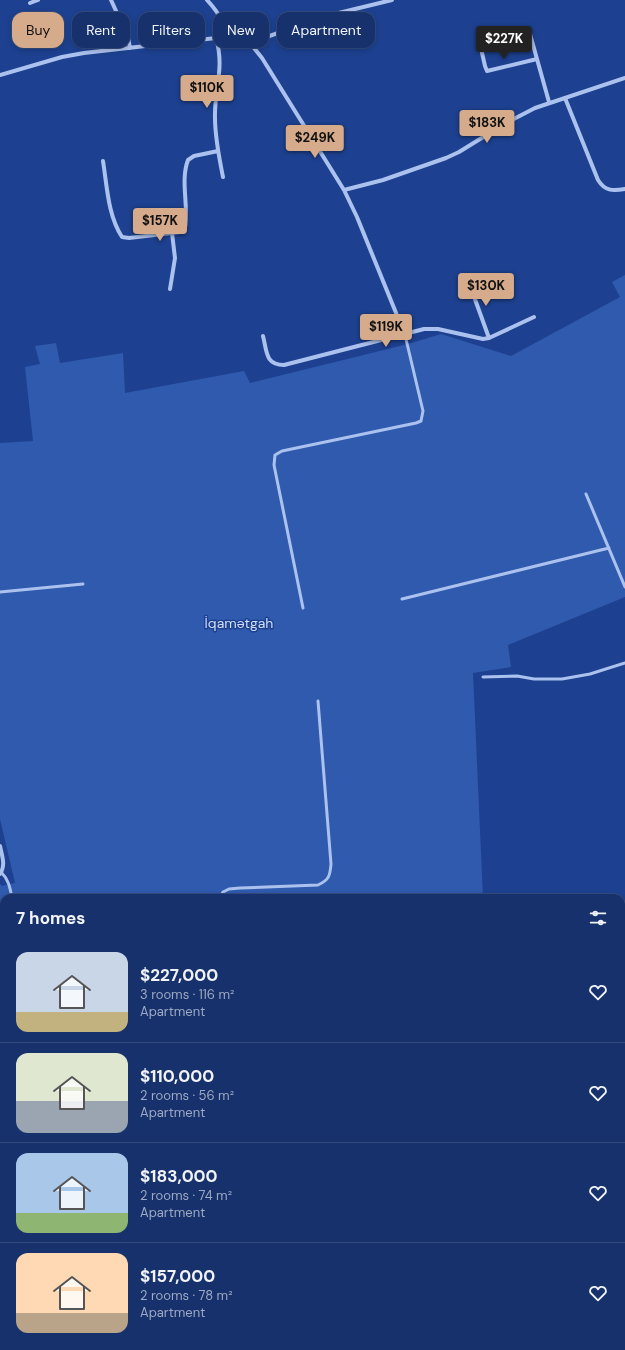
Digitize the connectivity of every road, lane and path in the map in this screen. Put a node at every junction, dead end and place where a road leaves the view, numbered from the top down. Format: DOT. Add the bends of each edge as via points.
graph roads {
  1 [pos="38,0"];
  2 [pos="111,0"];
  3 [pos="207,0"];
  4 [pos="392,0"];
  5 [pos="30,3"];
  6 [pos="117,12"];
  7 [pos="218,12"];
  8 [pos="530,34"];
  9 [pos="269,36"];
  10 [pos="213,38"];
  11 [pos="480,44"];
  12 [pos="130,48"];
  13 [pos="219,48"];
  14 [pos="254,48"];
  15 [pos="537,60"];
  16 [pos="0,75"];
  17 [pos="625,78"];
  18 [pos="565,98"];
  19 [pos="549,102"];
  20 [pos="218,151"];
  21 [pos="103,162"];
  22 [pos="223,177"];
  23 [pos="625,189"];
  24 [pos="344,190"];
  25 [pos="172,233"];
  26 [pos="468,280"];
  27 [pos="170,289"];
  28 [pos="534,317"];
  29 [pos="405,335"];
  30 [pos="264,336"];
  31 [pos="489,338"];
  32 [pos="586,494"];
  33 [pos="609,548"];
  34 [pos="83,584"];
  35 [pos="625,587"];
  36 [pos="0,592"];
  37 [pos="402,599"];
  38 [pos="303,608"];
  39 [pos="625,663"];
  40 [pos="483,677"];
  41 [pos="318,701"];
  42 [pos="0,846"];
  43 [pos="1,873"];
  44 [pos="11,894"];
  45 [pos="222,894"];
  1 -- 5 [label="street"];
  2 -- 6 [label="street"];
  3 -- 7 [label="street"];
  4 -- 9 [label="street" via="322,17"];
  8 -- 15 [label="street"];
  10 -- 12 [label="street"];
  11 -- 15 [label="street" via="487,71"];
  12 -- 16 [label="street" via="62,57"];
  13 -- 20 [label="street" via="215,117"];
  14 -- 24 [label="street"];
  15 -- 19 [label="street"];
  17 -- 18 [label="street"];
  18 -- 19 [label="street"];
  18 -- 23 [label="street" via="598,180 608,190"];
  19 -- 24 [label="street" via="516,117 446,158 383,180"];
  20 -- 22 [label="street"];
  20 -- 25 [label="street" via="194,156 188,160 185,168 185,228"];
  21 -- 25 [label="street" via="111,210 116,229 122,237"];
  24 -- 29 [label="street"];
  25 -- 27 [label="street" via="175,258"];
  26 -- 31 [label="street"];
  28 -- 31 [label="street"];
  29 -- 30 [label="street" via="284,365 271,363"];
  29 -- 31 [label="street" via="438,329 477,339"];
  29 -- 38 [label="lane" via="423,411 421,421 282,451 275,456 274,465"];
  32 -- 33 [label="lane"];
  33 -- 35 [label="lane"];
  33 -- 37 [label="lane"];
  34 -- 36 [label="lane"];
  39 -- 40 [label="lane" via="590,674 562,679"];
  41 -- 45 [label="lane" via="330,874 326,881 318,885 229,889"];
  42 -- 43 [label="street" via="3,863"];
  43 -- 44 [label="lane" via="6,877"];
}
